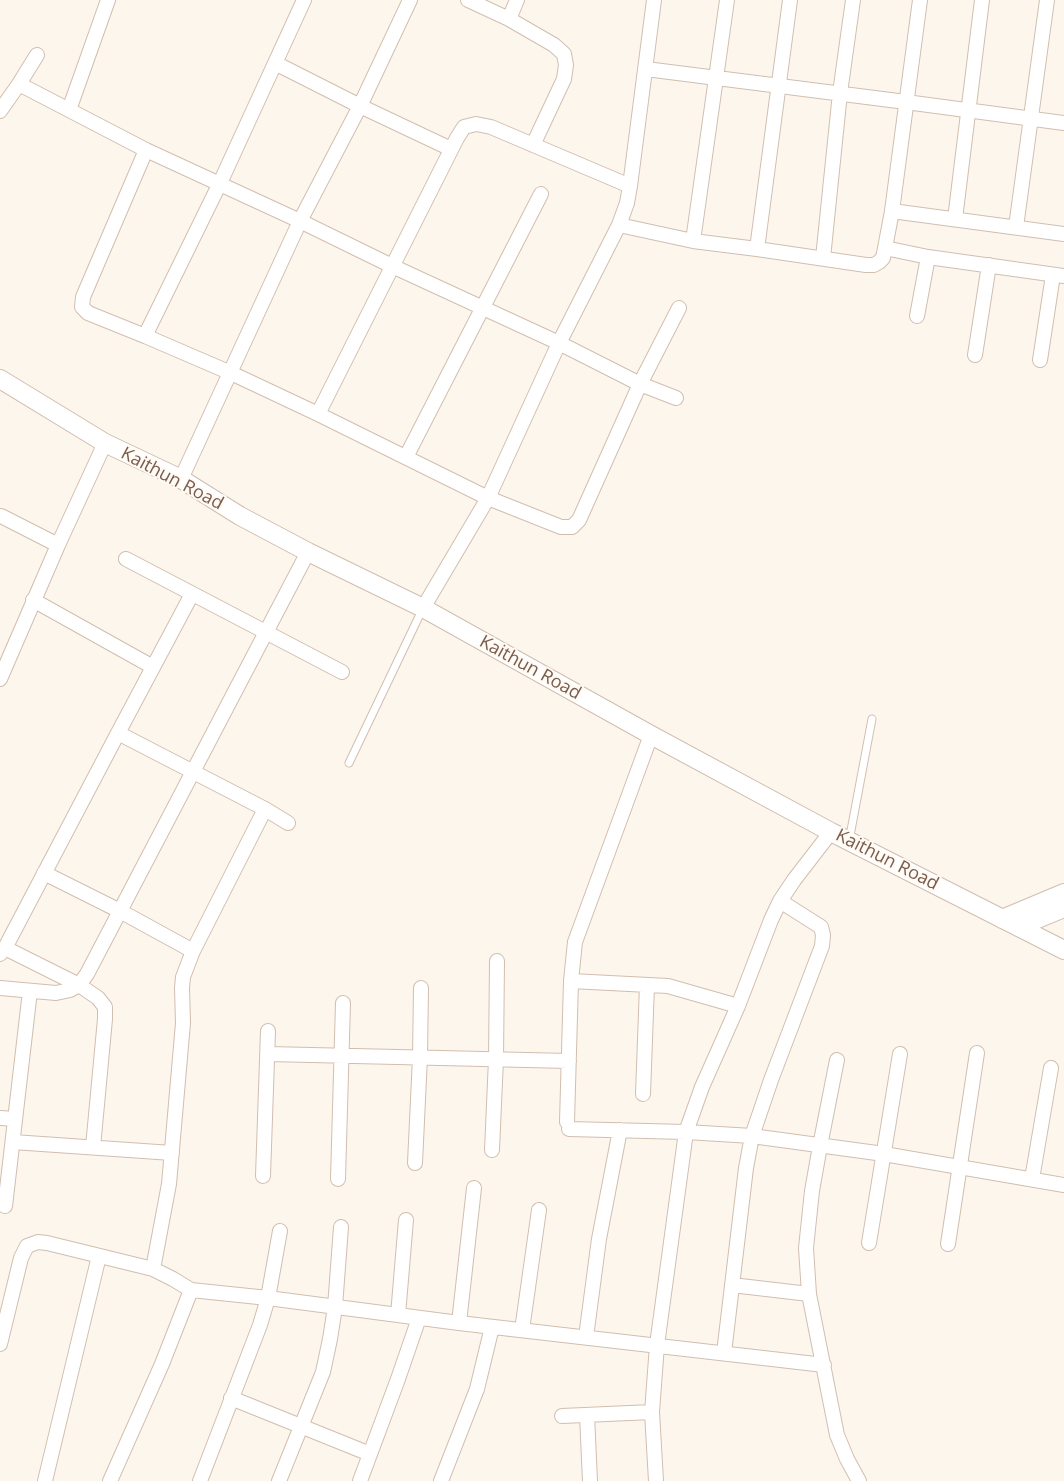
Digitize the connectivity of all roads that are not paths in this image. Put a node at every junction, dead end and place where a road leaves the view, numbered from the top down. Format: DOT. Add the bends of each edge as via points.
graph roads {
  1 [pos="108,0"];
  2 [pos="304,0"];
  3 [pos="410,0"];
  4 [pos="468,0"];
  5 [pos="517,0"];
  6 [pos="654,0"];
  7 [pos="727,0"];
  8 [pos="790,0"];
  9 [pos="853,0"];
  10 [pos="920,0"];
  11 [pos="982,0"];
  12 [pos="1047,0"];
  13 [pos="508,19"];
  14 [pos="37,55"];
  15 [pos="275,63"];
  16 [pos="646,69"];
  17 [pos="716,78"];
  18 [pos="19,84"];
  19 [pos="779,86"];
  20 [pos="840,93"];
  21 [pos="906,102"];
  22 [pos="360,106"];
  23 [pos="69,110"];
  24 [pos="968,110"];
  25 [pos="0,111"];
  26 [pos="1030,119"];
  27 [pos="1064,123"];
  28 [pos="533,145"];
  29 [pos="451,149"];
  30 [pos="146,150"];
  31 [pos="220,183"];
  32 [pos="630,186"];
  33 [pos="541,194"];
  34 [pos="892,211"];
  35 [pos="955,219"];
  36 [pos="300,221"];
  37 [pos="619,225"];
  38 [pos="1016,227"];
  39 [pos="1064,234"];
  40 [pos="693,242"];
  41 [pos="886,248"];
  42 [pos="757,249"];
  43 [pos="928,257"];
  44 [pos="823,258"];
  45 [pos="989,265"];
  46 [pos="392,266"];
  47 [pos="1058,275"];
  48 [pos="483,308"];
  49 [pos="679,308"];
  50 [pos="917,316"];
  51 [pos="145,336"];
  52 [pos="560,342"];
  53 [pos="975,355"];
  54 [pos="1040,360"];
  55 [pos="231,373"];
  56 [pos="0,379"];
  57 [pos="640,384"];
  58 [pos="676,398"];
  59 [pos="318,414"];
  60 [pos="105,443"];
  61 [pos="406,457"];
  62 [pos="181,480"];
  63 [pos="488,498"];
  64 [pos="1,516"];
  65 [pos="58,545"];
  66 [pos="308,552"];
  67 [pos="126,559"];
  68 [pos="192,594"];
  69 [pos="33,600"];
  70 [pos="423,608"];
  71 [pos="266,632"];
  72 [pos="153,667"];
  73 [pos="342,672"];
  74 [pos="0,679"];
  75 [pos="872,718"];
  76 [pos="118,733"];
  77 [pos="651,735"];
  78 [pos="349,763"];
  79 [pos="192,771"];
  80 [pos="265,809"];
  81 [pos="288,823"];
  82 [pos="831,832"];
  83 [pos="849,841"];
  84 [pos="44,873"];
  85 [pos="1064,893"];
  86 [pos="780,901"];
  87 [pos="1064,908"];
  88 [pos="120,911"];
  89 [pos="1002,918"];
  90 [pos="1018,927"];
  91 [pos="1064,950"];
  92 [pos="3,951"];
  93 [pos="193,952"];
  94 [pos="497,961"];
  95 [pos="571,981"];
  96 [pos="79,985"];
  97 [pos="647,985"];
  98 [pos="0,988"];
  99 [pos="421,988"];
  100 [pos="30,991"];
  101 [pos="343,1003"];
  102 [pos="738,1006"];
  103 [pos="268,1031"];
  104 [pos="977,1053"];
  105 [pos="268,1054"];
  106 [pos="900,1054"];
  107 [pos="342,1055"];
  108 [pos="420,1057"];
  109 [pos="496,1059"];
  110 [pos="838,1060"];
  111 [pos="569,1061"];
  112 [pos="1051,1068"];
  113 [pos="643,1094"];
  114 [pos="0,1118"];
  115 [pos="15,1118"];
  116 [pos="620,1130"];
  117 [pos="686,1132"];
  118 [pos="752,1136"];
  119 [pos="13,1142"];
  120 [pos="820,1146"];
  121 [pos="93,1148"];
  122 [pos="492,1150"];
  123 [pos="172,1153"];
  124 [pos="884,1154"];
  125 [pos="415,1163"];
  126 [pos="960,1167"];
  127 [pos="263,1176"];
  128 [pos="338,1179"];
  129 [pos="1032,1179"];
  130 [pos="1064,1185"];
  131 [pos="474,1188"];
  132 [pos="6,1206"];
  133 [pos="539,1210"];
  134 [pos="406,1220"];
  135 [pos="340,1227"];
  136 [pos="280,1231"];
  137 [pos="869,1243"];
  138 [pos="948,1244"];
  139 [pos="99,1256"];
  140 [pos="153,1269"];
  141 [pos="732,1285"];
  142 [pos="191,1290"];
  143 [pos="809,1294"];
  144 [pos="268,1298"];
  145 [pos="335,1307"];
  146 [pos="398,1315"];
  147 [pos="420,1318"];
  148 [pos="459,1323"];
  149 [pos="492,1327"];
  150 [pos="522,1330"];
  151 [pos="586,1337"];
  152 [pos="0,1344"];
  153 [pos="657,1345"];
  154 [pos="724,1353"];
  155 [pos="824,1365"];
  156 [pos="232,1398"];
  157 [pos="652,1412"];
  158 [pos="587,1415"];
  159 [pos="562,1416"];
  160 [pos="302,1427"];
  161 [pos="370,1454"];
  162 [pos="45,1481"];
  163 [pos="110,1481"];
  164 [pos="200,1481"];
  165 [pos="279,1481"];
  166 [pos="360,1481"];
  167 [pos="441,1481"];
  168 [pos="590,1481"];
  169 [pos="656,1481"];
  170 [pos="859,1481"];
  1 -- 23 [label="street"];
  2 -- 15 [label="street"];
  3 -- 22 [label="street"];
  4 -- 13 [label="street"];
  5 -- 13 [label="street"];
  6 -- 16 [label="street"];
  7 -- 17 [label="street"];
  8 -- 19 [label="street"];
  9 -- 20 [label="street"];
  10 -- 21 [label="street"];
  11 -- 24 [label="street"];
  12 -- 26 [label="street"];
  13 -- 28 [label="street" via="554,45 566,60 566,72 557,98"];
  14 -- 18 [label="street"];
  15 -- 22 [label="street"];
  15 -- 31 [label="street"];
  16 -- 17 [label="street"];
  16 -- 32 [label="street"];
  17 -- 19 [label="street"];
  17 -- 40 [label="street"];
  18 -- 23 [label="street"];
  18 -- 25 [label="street"];
  19 -- 20 [label="street"];
  19 -- 42 [label="street"];
  20 -- 21 [label="street"];
  20 -- 44 [label="street"];
  21 -- 24 [label="street"];
  21 -- 34 [label="street"];
  22 -- 29 [label="street"];
  22 -- 36 [label="street"];
  23 -- 30 [label="street"];
  24 -- 26 [label="street"];
  24 -- 35 [label="street"];
  26 -- 27 [label="street"];
  26 -- 38 [label="street"];
  28 -- 29 [label="street" via="476,124 461,130"];
  28 -- 32 [label="street"];
  29 -- 46 [label="street"];
  30 -- 31 [label="street"];
  30 -- 51 [label="street" via="83,296 82,307 88,313"];
  31 -- 36 [label="street"];
  31 -- 51 [label="street"];
  32 -- 37 [label="street"];
  33 -- 48 [label="street"];
  34 -- 35 [label="street"];
  34 -- 41 [label="street"];
  35 -- 38 [label="street"];
  36 -- 46 [label="street"];
  36 -- 55 [label="street"];
  37 -- 40 [label="street"];
  37 -- 52 [label="street"];
  38 -- 39 [label="street"];
  40 -- 42 [label="street"];
  41 -- 43 [label="street"];
  41 -- 44 [label="street" via="883,258 874,265"];
  42 -- 44 [label="street"];
  43 -- 45 [label="street"];
  43 -- 50 [label="street"];
  45 -- 47 [label="street"];
  45 -- 53 [label="street"];
  46 -- 48 [label="street"];
  46 -- 59 [label="street"];
  47 -- 54 [label="street"];
  48 -- 52 [label="street"];
  48 -- 61 [label="street"];
  49 -- 57 [label="street"];
  51 -- 55 [label="street"];
  52 -- 57 [label="street"];
  52 -- 63 [label="street"];
  55 -- 59 [label="street"];
  55 -- 62 [label="street"];
  56 -- 60 [label="street, Kaithun Road"];
  57 -- 58 [label="street"];
  57 -- 63 [label="street" via="579,520 572,527 561,527"];
  59 -- 61 [label="street"];
  60 -- 62 [label="street, Kaithun Road"];
  60 -- 65 [label="street"];
  61 -- 63 [label="street"];
  62 -- 66 [label="street, Kaithun Road"];
  63 -- 70 [label="street"];
  64 -- 65 [label="street"];
  65 -- 69 [label="street"];
  66 -- 70 [label="street, Kaithun Road"];
  66 -- 71 [label="street"];
  67 -- 68 [label="street"];
  68 -- 71 [label="street"];
  68 -- 72 [label="street"];
  69 -- 72 [label="street"];
  69 -- 74 [label="street"];
  70 -- 77 [label="street, Kaithun Road"];
  70 -- 78 [label="lane"];
  71 -- 73 [label="street"];
  71 -- 79 [label="street"];
  72 -- 76 [label="street"];
  75 -- 83 [label="lane"];
  76 -- 79 [label="street"];
  76 -- 84 [label="street"];
  77 -- 82 [label="street, Kaithun Road"];
  77 -- 95 [label="street" via="575,942"];
  79 -- 80 [label="street"];
  79 -- 88 [label="street"];
  80 -- 81 [label="street"];
  80 -- 93 [label="street"];
  82 -- 83 [label="street, Kaithun Road"];
  82 -- 86 [label="street"];
  83 -- 89 [label="street, Kaithun Road"];
  84 -- 88 [label="street"];
  84 -- 92 [label="street"];
  85 -- 89 [label="street"];
  86 -- 102 [label="street"];
  86 -- 118 [label="street" via="821,927 824,935"];
  87 -- 90 [label="street"];
  88 -- 93 [label="street"];
  88 -- 96 [label="street"];
  89 -- 90 [label="street, Kaithun Road"];
  90 -- 91 [label="street, Kaithun Road"];
  92 -- 96 [label="street"];
  93 -- 123 [label="street" via="182,988 184,1023"];
  94 -- 109 [label="street"];
  95 -- 97 [label="street"];
  95 -- 111 [label="street"];
  96 -- 100 [label="street" via="56,993"];
  96 -- 121 [label="street" via="105,1007"];
  97 -- 102 [label="street" via="668,986"];
  97 -- 113 [label="street"];
  98 -- 100 [label="street"];
  99 -- 108 [label="street"];
  100 -- 115 [label="street"];
  101 -- 107 [label="street"];
  102 -- 117 [label="street"];
  103 -- 105 [label="street"];
  104 -- 126 [label="street"];
  105 -- 107 [label="street"];
  105 -- 127 [label="street"];
  106 -- 124 [label="street"];
  107 -- 108 [label="street"];
  107 -- 128 [label="street"];
  108 -- 109 [label="street"];
  108 -- 125 [label="street"];
  109 -- 111 [label="street"];
  109 -- 122 [label="street"];
  110 -- 120 [label="street"];
  111 -- 116 [label="street" via="568,1125"];
  112 -- 129 [label="street"];
  114 -- 115 [label="street"];
  115 -- 119 [label="street"];
  116 -- 117 [label="street"];
  116 -- 151 [label="street" via="599,1239"];
  117 -- 118 [label="street"];
  117 -- 153 [label="street"];
  118 -- 120 [label="street"];
  118 -- 141 [label="street"];
  119 -- 121 [label="street"];
  119 -- 132 [label="street"];
  120 -- 124 [label="street"];
  120 -- 143 [label="street" via="806,1248"];
  121 -- 123 [label="street"];
  123 -- 140 [label="street" via="170,1184"];
  124 -- 126 [label="street"];
  124 -- 137 [label="street"];
  126 -- 129 [label="street"];
  126 -- 138 [label="street"];
  129 -- 130 [label="street"];
  131 -- 148 [label="street"];
  133 -- 150 [label="street"];
  134 -- 146 [label="street"];
  135 -- 145 [label="street"];
  136 -- 144 [label="street"];
  139 -- 140 [label="street"];
  139 -- 152 [label="street" via="47,1243 27,1246 21,1258"];
  139 -- 162 [label="street"];
  140 -- 142 [label="street"];
  141 -- 143 [label="street"];
  141 -- 154 [label="street"];
  142 -- 144 [label="street"];
  142 -- 163 [label="street"];
  143 -- 155 [label="street"];
  144 -- 145 [label="street"];
  144 -- 156 [label="street"];
  145 -- 146 [label="street"];
  145 -- 160 [label="street" via="323,1372"];
  146 -- 147 [label="street"];
  147 -- 148 [label="street"];
  147 -- 161 [label="street"];
  148 -- 149 [label="street"];
  149 -- 150 [label="street"];
  149 -- 167 [label="street" via="477,1389"];
  150 -- 151 [label="street"];
  151 -- 153 [label="street"];
  153 -- 154 [label="street"];
  153 -- 157 [label="street"];
  154 -- 155 [label="street"];
  155 -- 170 [label="street" via="838,1436"];
  156 -- 160 [label="street"];
  156 -- 164 [label="street"];
  157 -- 158 [label="street"];
  157 -- 169 [label="street"];
  158 -- 159 [label="street"];
  158 -- 168 [label="street"];
  160 -- 161 [label="street"];
  160 -- 165 [label="street"];
  161 -- 166 [label="street"];
}
